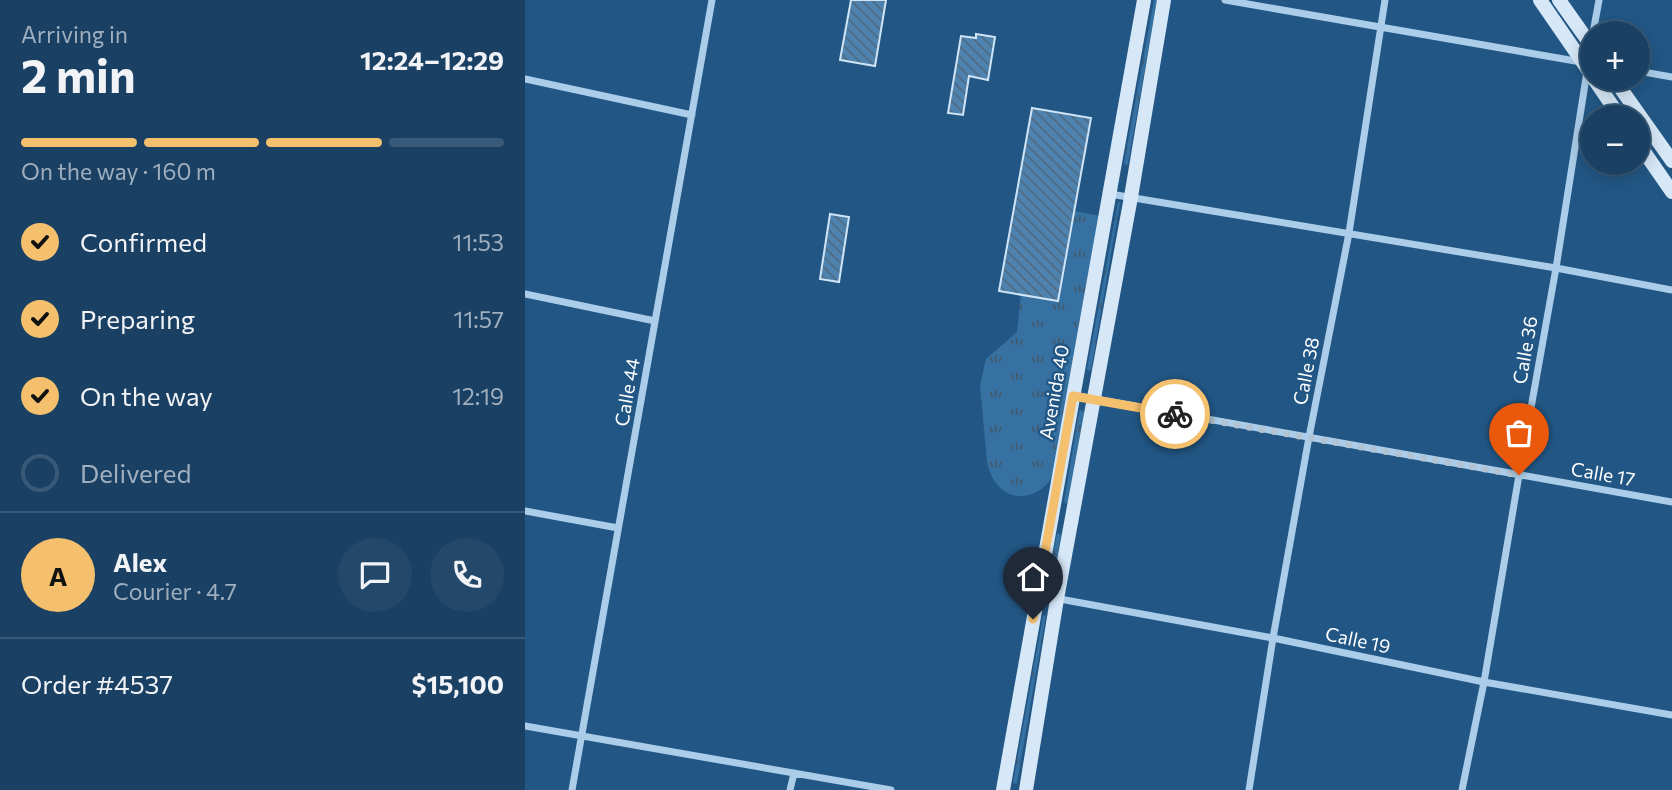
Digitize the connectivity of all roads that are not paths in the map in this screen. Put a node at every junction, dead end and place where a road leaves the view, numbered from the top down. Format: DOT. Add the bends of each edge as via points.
graph roads {
  1 [pos="712,0"];
  2 [pos="1144,0"];
  3 [pos="1164,0"];
  4 [pos="1225,0"];
  5 [pos="1385,0"];
  6 [pos="1540,0"];
  7 [pos="1559,0"];
  8 [pos="1599,0"];
  9 [pos="1595,21"];
  10 [pos="1580,26"];
  11 [pos="1380,27"];
  12 [pos="1580,56"];
  13 [pos="1580,67"];
  14 [pos="1650,73"];
  15 [pos="1672,77"];
  16 [pos="525,79"];
  17 [pos="1585,91"];
  18 [pos="1622,91"];
  19 [pos="692,115"];
  20 [pos="1650,160"];
  21 [pos="1672,161"];
  22 [pos="1672,192"];
  23 [pos="1110,194"];
  24 [pos="1131,197"];
  25 [pos="1349,233"];
  26 [pos="1556,268"];
  27 [pos="1672,290"];
  28 [pos="525,294"];
  29 [pos="655,321"];
  30 [pos="1073,396"];
  31 [pos="1093,399"];
  32 [pos="1310,438"];
  33 [pos="1519,475"];
  34 [pos="1672,502"];
  35 [pos="525,511"];
  36 [pos="618,528"];
  37 [pos="1038,595"];
  38 [pos="1057,599"];
  39 [pos="1273,638"];
  40 [pos="1485,682"];
  41 [pos="1672,715"];
  42 [pos="525,726"];
  43 [pos="581,736"];
  44 [pos="794,773"];
  45 [pos="572,790"];
  46 [pos="790,790"];
  47 [pos="891,790"];
  48 [pos="1003,790"];
  49 [pos="1025,790"];
  50 [pos="1249,790"];
  51 [pos="1462,790"];
  1 -- 19 [label="street, Calle 44"];
  2 -- 23 [label="main road, Avenida 40"];
  3 -- 24 [label="main road, Avenida 40"];
  4 -- 11 [label="street"];
  5 -- 11 [label="street, Calle 38"];
  6 -- 12 [label="main road"];
  7 -- 10 [label="main road"];
  8 -- 9 [label="street, Calle 36"];
  11 -- 13 [label="street"];
  11 -- 25 [label="street, Calle 38"];
  14 -- 15 [label="street"];
  16 -- 19 [label="street"];
  17 -- 26 [label="street, Calle 36"];
  18 -- 21 [label="main road"];
  19 -- 29 [label="street, Calle 44"];
  20 -- 22 [label="main road"];
  23 -- 24 [label="street"];
  23 -- 30 [label="main road, Avenida 40"];
  24 -- 25 [label="street"];
  24 -- 31 [label="main road, Avenida 40"];
  25 -- 26 [label="street"];
  25 -- 32 [label="street, Calle 38"];
  26 -- 27 [label="street"];
  26 -- 33 [label="street, Calle 36"];
  28 -- 29 [label="street"];
  29 -- 36 [label="street, Calle 44"];
  30 -- 31 [label="street, Calle 17"];
  30 -- 37 [label="main road, Avenida 40"];
  31 -- 32 [label="street, Calle 17"];
  31 -- 38 [label="main road, Avenida 40"];
  32 -- 33 [label="street, Calle 17"];
  32 -- 39 [label="street, Calle 38"];
  33 -- 34 [label="street, Calle 17"];
  33 -- 40 [label="street, Calle 36"];
  35 -- 36 [label="street"];
  36 -- 43 [label="street, Calle 44"];
  37 -- 38 [label="street, Calle 19"];
  37 -- 48 [label="main road, Avenida 40"];
  38 -- 39 [label="street, Calle 19"];
  38 -- 49 [label="main road, Avenida 40"];
  39 -- 40 [label="street, Calle 19"];
  39 -- 50 [label="street, Calle 38"];
  40 -- 41 [label="street, Calle 19"];
  40 -- 51 [label="street, Calle 36"];
  42 -- 43 [label="street"];
  43 -- 44 [label="street"];
  43 -- 45 [label="street, Calle 44"];
  44 -- 46 [label="street"];
  44 -- 47 [label="street"];
}
